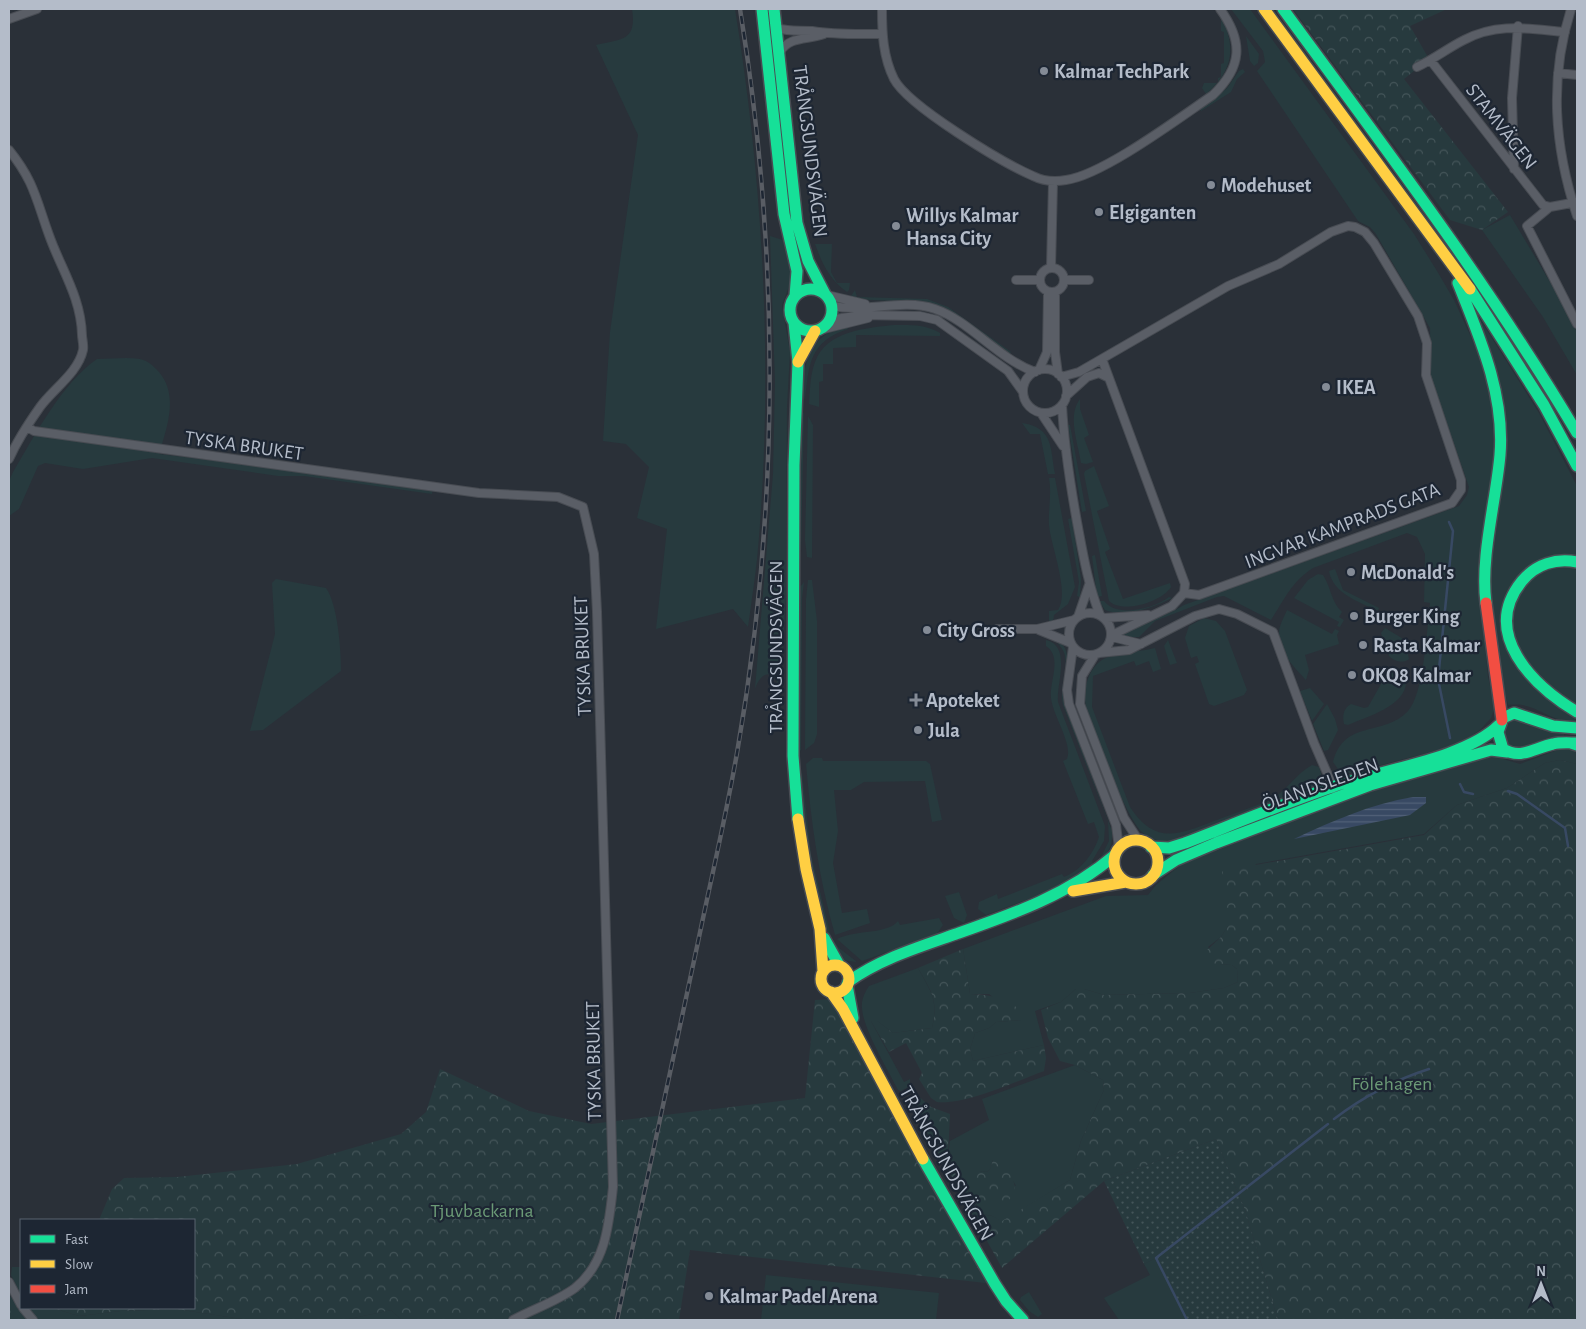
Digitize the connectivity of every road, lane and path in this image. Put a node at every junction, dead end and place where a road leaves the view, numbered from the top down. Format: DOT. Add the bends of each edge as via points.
graph roads {
  1 [pos="37,9"];
  2 [pos="762,9"];
  3 [pos="774,9"];
  4 [pos="882,9"];
  5 [pos="1220,9"];
  6 [pos="1264,9"];
  7 [pos="1283,9"];
  8 [pos="1571,9"];
  9 [pos="9,19"];
  10 [pos="1518,26"];
  11 [pos="777,28"];
  12 [pos="1565,32"];
  13 [pos="824,34"];
  14 [pos="882,34"];
  15 [pos="780,52"];
  16 [pos="1431,61"];
  17 [pos="1417,67"];
  18 [pos="1558,73"];
  19 [pos="1577,74"];
  20 [pos="9,150"];
  21 [pos="1514,168"];
  22 [pos="1053,182"];
  23 [pos="1575,202"];
  24 [pos="1550,207"];
  25 [pos="1577,216"];
  26 [pos="1447,257"];
  27 [pos="1051,268"];
  28 [pos="1016,280"];
  29 [pos="1039,280"];
  30 [pos="1064,280"];
  31 [pos="1089,280"];
  32 [pos="1052,292"];
  33 [pos="795,296"];
  34 [pos="828,298"];
  35 [pos="875,306"];
  36 [pos="875,316"];
  37 [pos="830,320"];
  38 [pos="794,323"];
  39 [pos="1577,324"];
  40 [pos="818,330"];
  41 [pos="1102,358"];
  42 [pos="798,362"];
  43 [pos="1037,371"];
  44 [pos="1060,376"];
  45 [pos="1109,378"];
  46 [pos="1023,392"];
  47 [pos="1066,396"];
  48 [pos="1062,404"];
  49 [pos="1040,413"];
  50 [pos="27,427"];
  51 [pos="1577,433"];
  52 [pos="1064,447"];
  53 [pos="9,459"];
  54 [pos="1577,466"];
  55 [pos="1577,562"];
  56 [pos="1089,585"];
  57 [pos="1184,593"];
  58 [pos="1152,614"];
  59 [pos="1102,616"];
  60 [pos="1076,619"];
  61 [pos="997,629"];
  62 [pos="1037,629"];
  63 [pos="1112,636"];
  64 [pos="1142,644"];
  65 [pos="1072,645"];
  66 [pos="1097,654"];
  67 [pos="1577,712"];
  68 [pos="1500,722"];
  69 [pos="1577,728"];
  70 [pos="1575,744"];
  71 [pos="1508,752"];
  72 [pos="1333,786"];
  73 [pos="1338,798"];
  74 [pos="1139,841"];
  75 [pos="1151,847"];
  76 [pos="1117,851"];
  77 [pos="1153,875"];
  78 [pos="1123,879"];
  79 [pos="1054,896"];
  80 [pos="820,929"];
  81 [pos="899,955"];
  82 [pos="841,966"];
  83 [pos="823,971"];
  84 [pos="848,983"];
  85 [pos="831,992"];
  86 [pos="859,1041"];
  87 [pos="9,1282"];
  88 [pos="20,1302"];
  89 [pos="1006,1302"];
  90 [pos="24,1309"];
  91 [pos="33,1320"];
  92 [pos="513,1320"];
  93 [pos="1010,1320"];
  94 [pos="1023,1320"];
  1 -- 9 [label="street"];
  2 -- 33 [label="main road, TRÅNGSUNDSVÄGEN" via="782,198 798,272"];
  3 -- 11 [label="main road, TRÅNGSUNDSVÄGEN"];
  4 -- 14 [label="street"];
  5 -- 22 [label="street" via="1230,22 1237,43 1236,65 1226,82 1213,95 1111,161 1080,176"];
  6 -- 26 [label="main road"];
  7 -- 51 [label="main road" via="1472,266 1544,375"];
  8 -- 12 [label="street"];
  10 -- 12 [label="street"];
  10 -- 16 [label="street" via="1484,31"];
  10 -- 21 [label="street" via="1512,98"];
  11 -- 13 [label="street"];
  11 -- 15 [label="main road, TRÅNGSUNDSVÄGEN"];
  12 -- 18 [label="street"];
  13 -- 14 [label="street"];
  13 -- 15 [label="street" via="793,40"];
  14 -- 22 [label="street" via="895,80 911,100 1033,177"];
  15 -- 34 [label="main road, TRÅNGSUNDSVÄGEN" via="797,223 808,261"];
  16 -- 17 [label="street"];
  16 -- 21 [label="street, STAMVÄGEN"];
  18 -- 19 [label="street"];
  18 -- 23 [label="street" via="1561,162"];
  20 -- 50 [label="street" via="34,188 49,236 77,299 82,327 83,350 74,369"];
  21 -- 24 [label="street, STAMVÄGEN" via="1543,205"];
  22 -- 27 [label="street"];
  23 -- 24 [label="street"];
  23 -- 25 [label="street"];
  24 -- 39 [label="street" via="1527,226"];
  26 -- 54 [label="main road" via="1528,379"];
  26 -- 68 [label="main road" via="1480,334 1497,403 1500,453 1485,593 1502,707"];
  27 -- 29 [label="street" via="1044,270"];
  27 -- 30 [label="street" via="1059,270"];
  28 -- 29 [label="street"];
  29 -- 32 [label="street" via="1042,288"];
  30 -- 31 [label="street"];
  30 -- 32 [label="street" via="1062,287"];
  32 -- 43 [label="street" via="1047,352"];
  32 -- 44 [label="street" via="1055,352"];
  33 -- 34 [label="main road" via="807,289 817,289"];
  33 -- 38 [label="main road" via="790,310"];
  34 -- 35 [label="street"];
  34 -- 35 [label="street" via="847,308"];
  34 -- 37 [label="main road"];
  35 -- 43 [label="street" via="934,309 949,316 1014,363"];
  36 -- 37 [label="street"];
  36 -- 40 [label="street"];
  36 -- 46 [label="street" via="920,316 937,320 1008,371"];
  37 -- 40 [label="main road"];
  38 -- 40 [label="main road" via="806,331"];
  38 -- 42 [label="main road, TRÅNGSUNDSVÄGEN"];
  40 -- 42 [label="main road, TRÅNGSUNDSVÄGEN"];
  41 -- 44 [label="street" via="1079,372"];
  41 -- 45 [label="street"];
  41 -- 57 [label="street, INGVAR KAMPRADS GATA" via="1228,286 1279,264 1331,232 1348,226 1365,232 1374,243 1418,316 1427,343 1426,375 1462,480 1462,490 1452,503 1199,595"];
  42 -- 80 [label="main road, TRÅNGSUNDSVÄGEN" via="794,465 793,756 798,818"];
  43 -- 44 [label="street" via="1049,370"];
  43 -- 46 [label="street" via="1025,383"];
  44 -- 47 [label="street" via="1066,386"];
  45 -- 47 [label="street" via="1099,373 1087,377"];
  45 -- 57 [label="street" via="1184,584"];
  46 -- 49 [label="street" via="1028,406"];
  47 -- 48 [label="street"];
  48 -- 49 [label="street" via="1050,413"];
  48 -- 52 [label="street"];
  49 -- 52 [label="street"];
  50 -- 53 [label="street"];
  50 -- 92 [label="street, TYSKA BRUKET" via="34,431 151,449 479,493 558,497 583,507 594,554 598,612 613,1187 609,1224 599,1261 575,1287"];
  52 -- 56 [label="street"];
  55 -- 67 [label="main road" via="1556,561 1531,571 1514,590 1506,612 1509,638 1525,668 1550,695"];
  56 -- 59 [label="street"];
  56 -- 60 [label="street"];
  57 -- 58 [label="street" via="1172,606"];
  58 -- 59 [label="street"];
  58 -- 63 [label="street"];
  59 -- 60 [label="street" via="1086,613"];
  59 -- 63 [label="street" via="1110,625"];
  60 -- 62 [label="street"];
  60 -- 65 [label="street" via="1069,633"];
  61 -- 62 [label="street"];
  62 -- 65 [label="street"];
  63 -- 64 [label="street"];
  63 -- 66 [label="street" via="1107,648"];
  64 -- 66 [label="street" via="1129,650"];
  64 -- 72 [label="street" via="1194,616 1219,608 1273,632"];
  65 -- 66 [label="street" via="1081,653"];
  65 -- 76 [label="street" via="1067,690 1069,704 1116,825"];
  66 -- 74 [label="street" via="1082,676 1080,704 1124,818"];
  68 -- 69 [label="main road, ÖLANDSLEDEN" via="1510,714 1523,713 1553,726"];
  68 -- 71 [label="main road" via="1499,738 1503,749"];
  68 -- 72 [label="main road, ÖLANDSLEDEN" via="1489,735 1461,749"];
  70 -- 71 [label="main road, ÖLANDSLEDEN" via="1550,744 1521,756"];
  71 -- 73 [label="main road, ÖLANDSLEDEN" via="1485,752 1377,782"];
  72 -- 73 [label="street"];
  72 -- 75 [label="main road, ÖLANDSLEDEN" via="1185,843 1169,848"];
  73 -- 77 [label="main road, ÖLANDSLEDEN" via="1216,843 1176,860"];
  74 -- 75 [label="main road, ÖLANDSLEDEN"];
  74 -- 76 [label="main road, ÖLANDSLEDEN" via="1131,841"];
  75 -- 77 [label="main road" via="1157,864"];
  76 -- 78 [label="main road" via="1116,871"];
  76 -- 79 [label="main road, ÖLANDSLEDEN" via="1080,882"];
  77 -- 78 [label="main road, ÖLANDSLEDEN" via="1140,883"];
  78 -- 79 [label="main road, ÖLANDSLEDEN" via="1103,879 1082,889"];
  79 -- 81 [label="main road, ÖLANDSLEDEN"];
  80 -- 82 [label="main road, TRÅNGSUNDSVÄGEN"];
  80 -- 83 [label="main road, TRÅNGSUNDSVÄGEN"];
  81 -- 82 [label="main road, ÖLANDSLEDEN" via="861,966"];
  81 -- 84 [label="main road, ÖLANDSLEDEN"];
  82 -- 83 [label="main road" via="830,966"];
  82 -- 84 [label="main road" via="848,974"];
  83 -- 85 [label="main road" via="822,984"];
  84 -- 85 [label="main road" via="840,992"];
  84 -- 86 [label="main road, TRÅNGSUNDSVÄGEN" via="850,1009"];
  85 -- 86 [label="main road, TRÅNGSUNDSVÄGEN"];
  86 -- 89 [label="main road, TRÅNGSUNDSVÄGEN" via="904,1127"];
  87 -- 88 [label="street"];
  89 -- 93 [label="main road, TRÅNGSUNDSVÄGEN"];
  89 -- 94 [label="main road, TRÅNGSUNDSVÄGEN"];
  90 -- 91 [label="street"];
}
